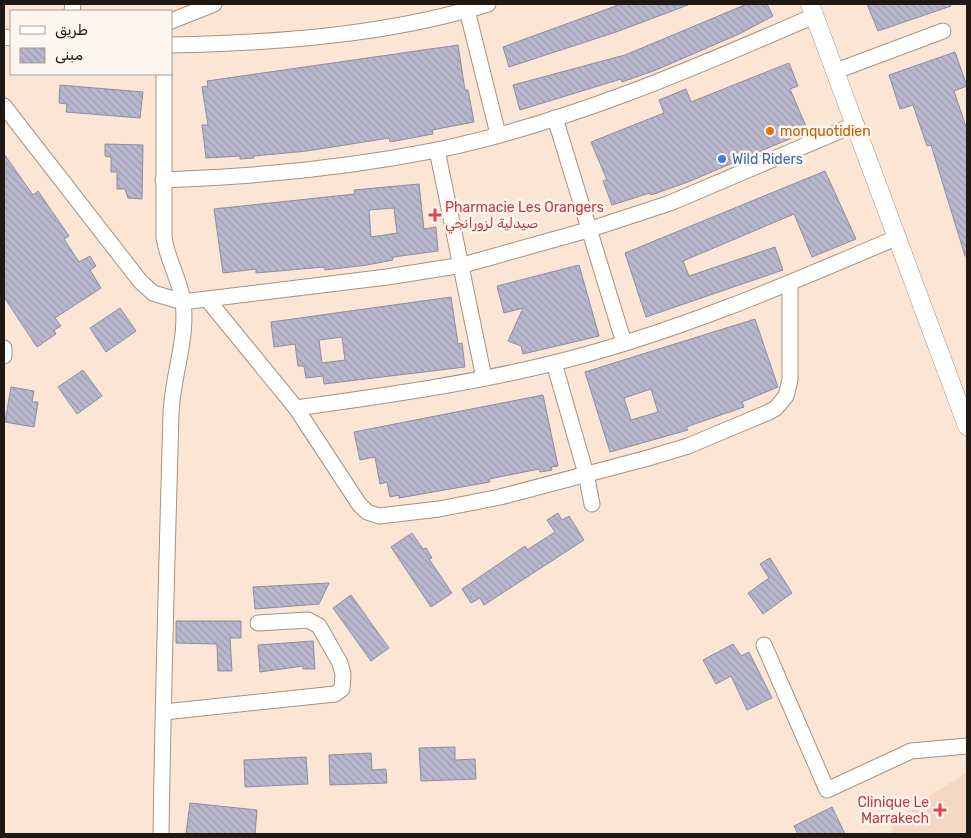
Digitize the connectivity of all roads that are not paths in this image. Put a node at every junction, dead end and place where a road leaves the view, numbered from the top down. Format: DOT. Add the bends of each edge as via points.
graph roads {
  1 [pos="214,4"];
  2 [pos="488,4"];
  3 [pos="467,10"];
  4 [pos="812,10"];
  5 [pos="172,21"];
  6 [pos="943,31"];
  7 [pos="172,45"];
  8 [pos="836,71"];
  9 [pos="164,75"];
  10 [pos="4,106"];
  11 [pos="555,118"];
  12 [pos="856,124"];
  13 [pos="498,134"];
  14 [pos="437,150"];
  15 [pos="163,180"];
  16 [pos="588,230"];
  17 [pos="898,237"];
  18 [pos="463,265"];
  19 [pos="790,283"];
  20 [pos="206,299"];
  21 [pos="184,302"];
  22 [pos="624,343"];
  23 [pos="4,348"];
  24 [pos="4,356"];
  25 [pos="554,363"];
  26 [pos="484,378"];
  27 [pos="296,408"];
  28 [pos="967,426"];
  29 [pos="586,474"];
  30 [pos="592,504"];
  31 [pos="258,623"];
  32 [pos="764,645"];
  33 [pos="164,712"];
  34 [pos="967,746"];
  35 [pos="161,834"];
  1 -- 5 [label="street"];
  2 -- 3 [label="street"];
  3 -- 7 [label="street" via="384,27 317,35 225,44"];
  3 -- 13 [label="street"];
  4 -- 8 [label="street"];
  4 -- 11 [label="street" via="698,67"];
  6 -- 8 [label="street"];
  8 -- 12 [label="street"];
  9 -- 15 [label="street"];
  10 -- 21 [label="street" via="140,281 153,293"];
  11 -- 13 [label="street"];
  11 -- 16 [label="street"];
  12 -- 16 [label="street" via="670,203"];
  12 -- 17 [label="street"];
  13 -- 14 [label="street"];
  14 -- 15 [label="street" via="346,164"];
  14 -- 18 [label="street"];
  15 -- 21 [label="street" via="166,248"];
  16 -- 18 [label="street"];
  16 -- 22 [label="street"];
  17 -- 19 [label="street"];
  17 -- 28 [label="street"];
  18 -- 20 [label="street"];
  18 -- 26 [label="street"];
  19 -- 22 [label="street"];
  19 -- 29 [label="street" via="790,380 786,396 776,408 688,446"];
  20 -- 21 [label="street"];
  20 -- 27 [label="street"];
  21 -- 33 [label="street" via="184,335 172,411"];
  22 -- 25 [label="street"];
  23 -- 24 [label="street"];
  25 -- 26 [label="street"];
  25 -- 29 [label="street"];
  26 -- 27 [label="street"];
  27 -- 29 [label="street" via="358,504 367,512 380,516 492,499"];
  29 -- 30 [label="street"];
  31 -- 33 [label="street" via="308,620 319,626 340,663 342,689 335,694"];
  32 -- 34 [label="street" via="827,790 911,751"];
  33 -- 35 [label="street"];
}
